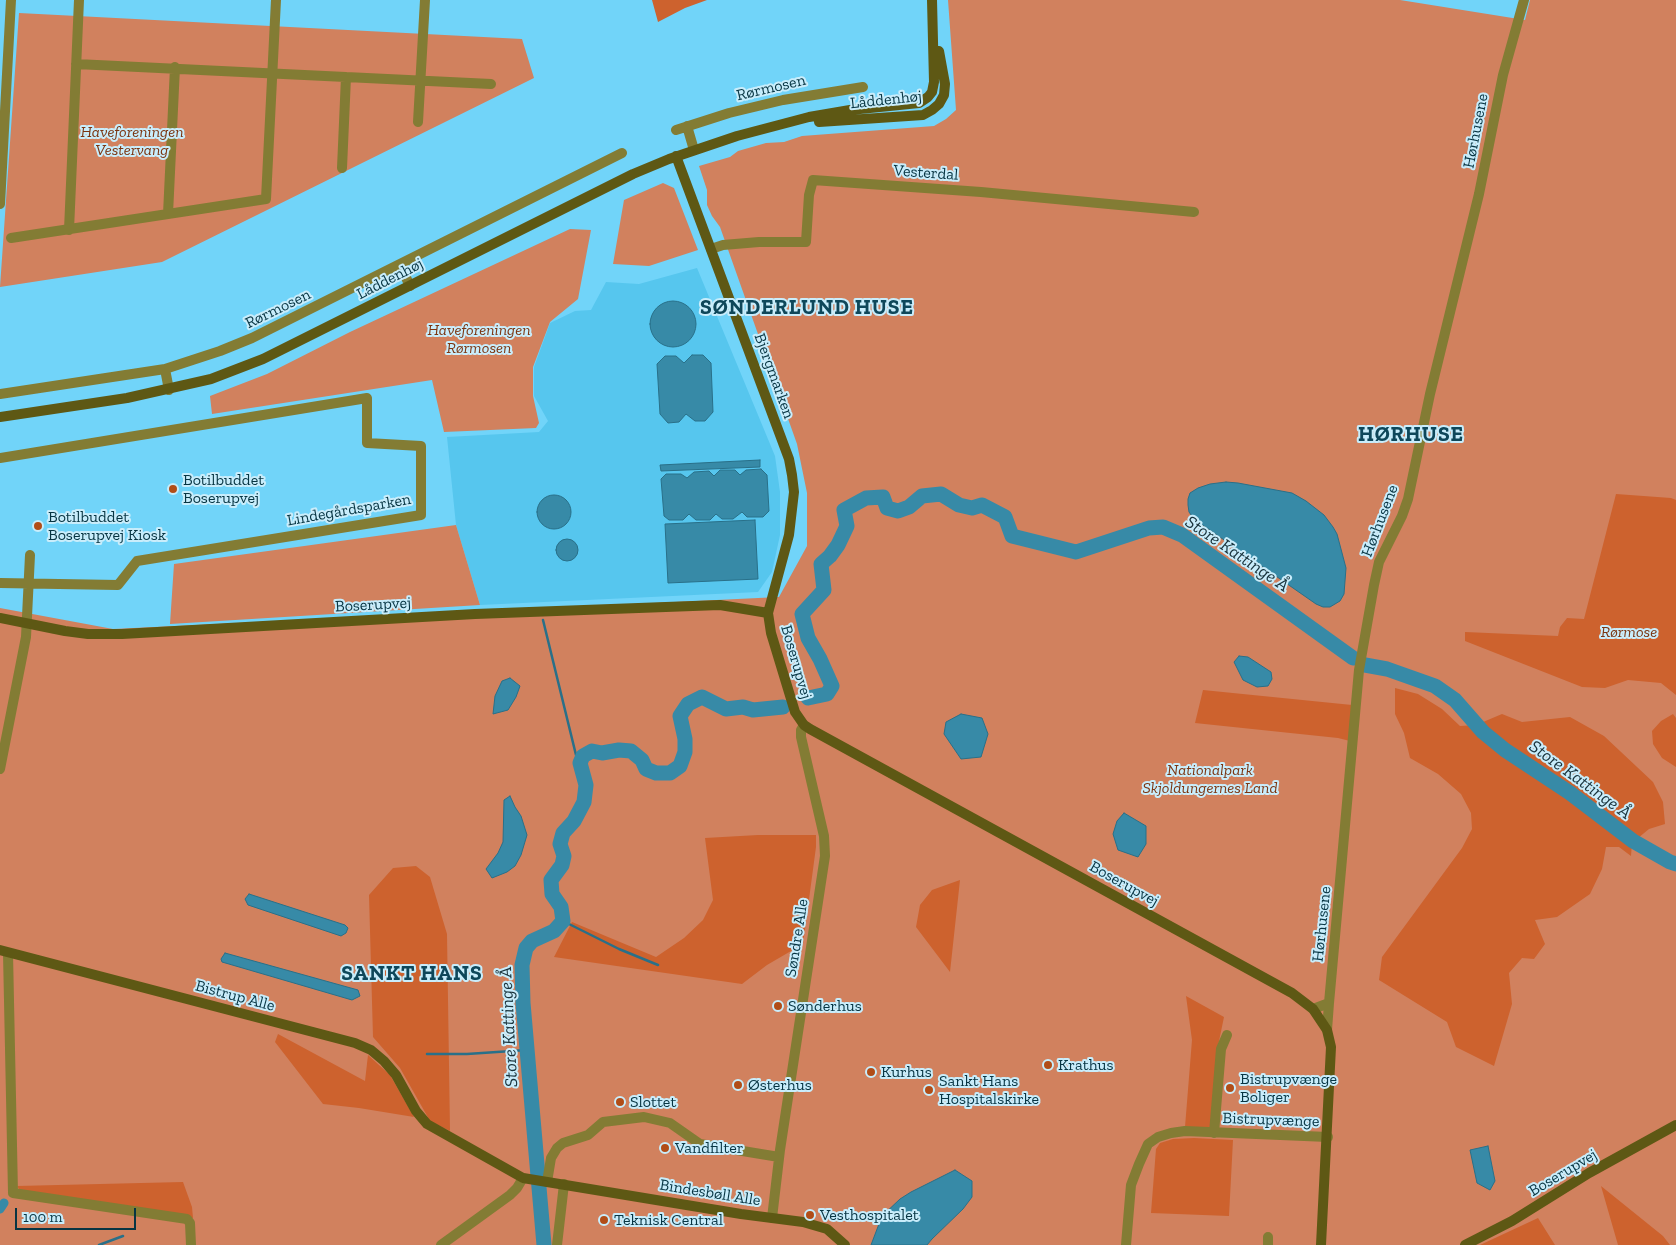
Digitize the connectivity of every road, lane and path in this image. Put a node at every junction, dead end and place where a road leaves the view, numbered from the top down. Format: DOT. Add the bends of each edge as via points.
graph roads {
  1 [pos="11,0"];
  2 [pos="79,0"];
  3 [pos="276,0"];
  4 [pos="426,0"];
  5 [pos="932,0"];
  6 [pos="1524,0"];
  7 [pos="76,64"];
  8 [pos="175,67"];
  9 [pos="273,72"];
  10 [pos="346,77"];
  11 [pos="421,81"];
  12 [pos="491,84"];
  13 [pos="864,86"];
  14 [pos="418,122"];
  15 [pos="687,126"];
  16 [pos="676,130"];
  17 [pos="694,150"];
  18 [pos="622,153"];
  19 [pos="676,156"];
  20 [pos="342,168"];
  21 [pos="0,204"];
  22 [pos="1194,212"];
  23 [pos="168,214"];
  24 [pos="69,230"];
  25 [pos="11,238"];
  26 [pos="711,249"];
  27 [pos="400,265"];
  28 [pos="410,286"];
  29 [pos="164,368"];
  30 [pos="169,390"];
  31 [pos="0,394"];
  32 [pos="0,417"];
  33 [pos="0,458"];
  34 [pos="30,554"];
  35 [pos="0,583"];
  36 [pos="29,583"];
  37 [pos="768,613"];
  38 [pos="0,618"];
  39 [pos="28,624"];
  40 [pos="804,724"];
  41 [pos="0,770"];
  42 [pos="4,952"];
  43 [pos="1330,1003"];
  44 [pos="1313,1009"];
  45 [pos="1327,1030"];
  46 [pos="1227,1035"];
  47 [pos="427,1124"];
  48 [pos="1676,1125"];
  49 [pos="1214,1133"];
  50 [pos="1328,1137"];
  51 [pos="779,1157"];
  52 [pos="523,1178"];
  53 [pos="547,1182"];
  54 [pos="564,1184"];
  55 [pos="772,1218"];
  56 [pos="191,1245"];
  57 [pos="441,1245"];
  58 [pos="557,1245"];
  59 [pos="846,1245"];
  60 [pos="1126,1245"];
  61 [pos="1321,1245"];
  62 [pos="1465,1245"];
  1 -- 21 [label="street"];
  2 -- 7 [label="street"];
  3 -- 9 [label="street"];
  4 -- 11 [label="street"];
  5 -- 17 [label="street, Låddenhøj" via="933,23 945,84 944,95 932,110 923,115 851,118 781,126"];
  6 -- 43 [label="street, Hørhusene" via="1503,75 1480,194 1430,394 1408,499 1380,562 1369,607 1360,665"];
  7 -- 8 [label="street"];
  7 -- 24 [label="street"];
  8 -- 9 [label="street"];
  8 -- 23 [label="street"];
  9 -- 10 [label="street"];
  9 -- 23 [label="street" via="266,199"];
  10 -- 11 [label="street"];
  10 -- 20 [label="street"];
  11 -- 12 [label="street"];
  11 -- 14 [label="street"];
  13 -- 15 [label="street, Rørmosen" via="783,100"];
  15 -- 16 [label="street, Rørmosen"];
  15 -- 17 [label="street"];
  17 -- 19 [label="street, Låddenhøj"];
  18 -- 27 [label="street, Rørmosen"];
  19 -- 26 [label="street, Bjergmarken"];
  19 -- 28 [label="street, Låddenhøj" via="633,174"];
  22 -- 26 [label="street, Vesterdal" via="813,180 806,242 758,242"];
  23 -- 24 [label="street"];
  24 -- 25 [label="street"];
  26 -- 37 [label="street, Bjergmarken" via="789,459 792,475 794,492 790,527"];
  27 -- 28 [label="street"];
  27 -- 29 [label="street, Rørmosen" via="252,338"];
  28 -- 30 [label="street, Låddenhøj" via="263,359 211,379"];
  29 -- 30 [label="street"];
  29 -- 31 [label="street, Rørmosen"];
  30 -- 32 [label="street, Låddenhøj"];
  33 -- 36 [label="street, Lindegårdsparken" via="367,398 367,443 421,446 421,515 137,560 118,585"];
  34 -- 36 [label="street"];
  35 -- 36 [label="street, Lindegårdsparken"];
  36 -- 39 [label="street"];
  37 -- 39 [label="street, Boserupvej" via="720,605 475,614 122,634 88,634"];
  37 -- 40 [label="street, Boserupvej" via="795,712"];
  38 -- 39 [label="street, Boserupvej"];
  39 -- 41 [label="street"];
  40 -- 44 [label="street, Boserupvej" via="1292,993"];
  40 -- 51 [label="street, Søndre Alle" via="801,737 824,836 825,856"];
  42 -- 47 [label="street, Bistrup Alle" via="355,1043 384,1061"];
  42 -- 56 [label="street" via="13,1192 186,1219 190,1223"];
  43 -- 44 [label="street"];
  43 -- 45 [label="street, Hørhusene"];
  44 -- 45 [label="street, Boserupvej"];
  45 -- 50 [label="street, Boserupvej" via="1332,1064"];
  46 -- 49 [label="street, Bistrupvænge" via="1221,1049"];
  47 -- 52 [label="street, Bindesbøll Alle"];
  48 -- 62 [label="street, Boserupvej"];
  49 -- 50 [label="street, Bistrupvænge"];
  49 -- 60 [label="street, Bistrupvænge" via="1171,1133 1148,1144 1132,1186"];
  50 -- 61 [label="street, Boserupvej"];
  51 -- 53 [label="street" via="700,1144 670,1123 644,1117 603,1122 588,1135 562,1143 551,1158"];
  51 -- 55 [label="street, Søndre Alle"];
  52 -- 53 [label="street, Bindesbøll Alle"];
  52 -- 57 [label="street" via="510,1195"];
  53 -- 54 [label="street, Bindesbøll Alle"];
  54 -- 55 [label="street, Bindesbøll Alle"];
  54 -- 58 [label="street"];
  55 -- 59 [label="street, Bindesbøll Alle" via="817,1225"];
}
